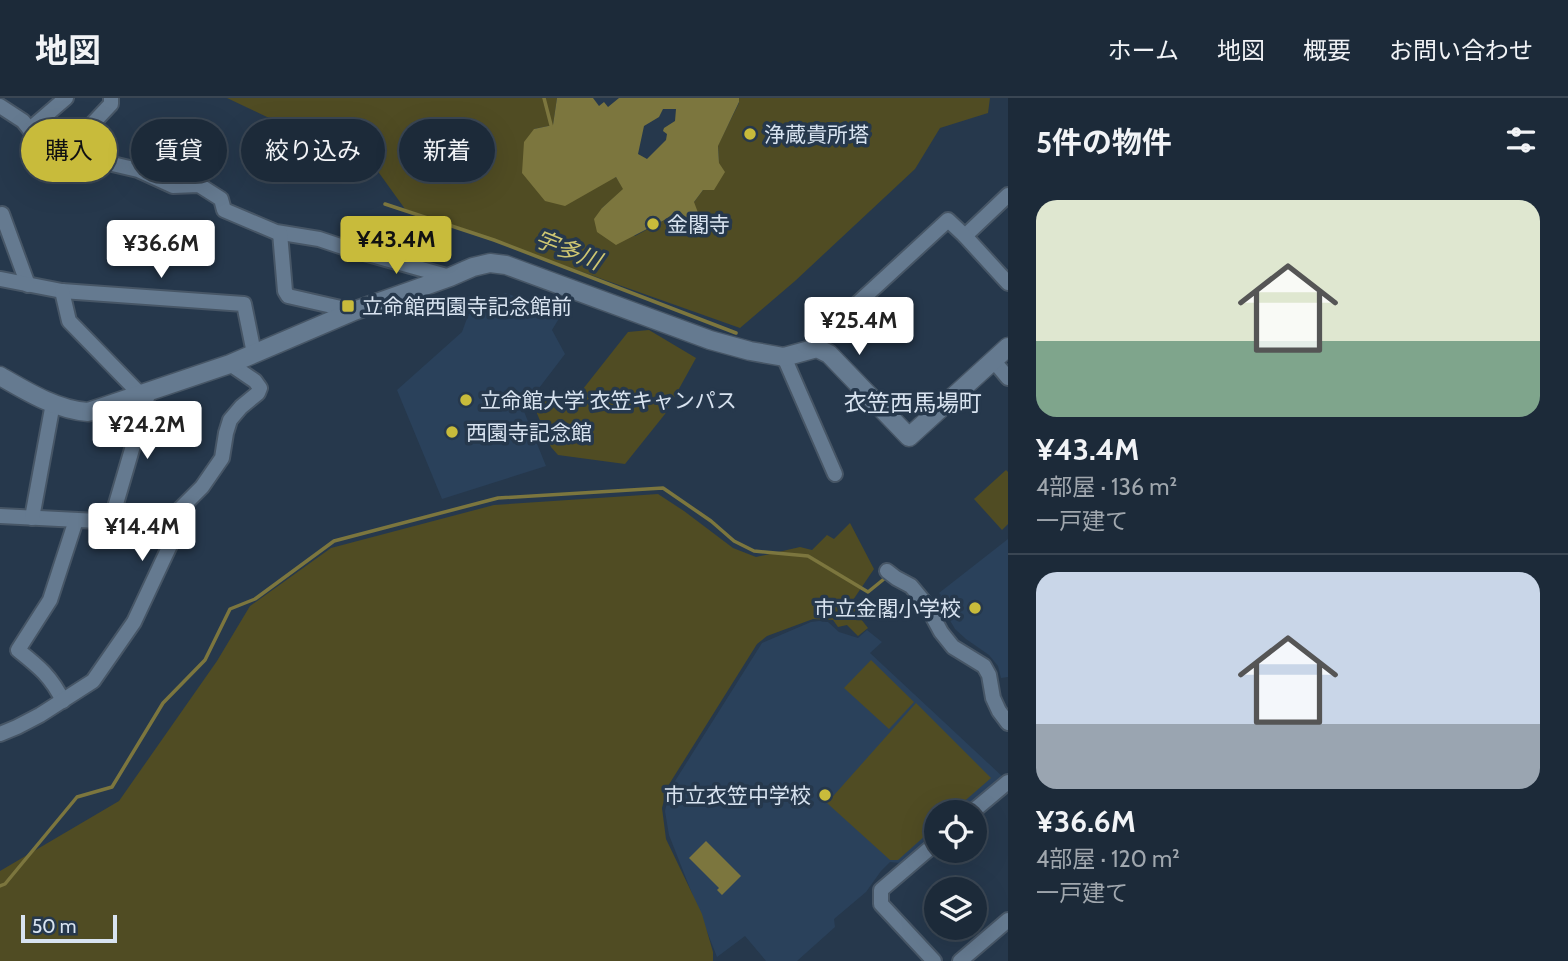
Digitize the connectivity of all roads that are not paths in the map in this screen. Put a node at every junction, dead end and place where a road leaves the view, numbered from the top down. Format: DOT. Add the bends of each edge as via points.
graph roads {
  1 [pos="66,98"];
  2 [pos="111,98"];
  3 [pos="0,106"];
  4 [pos="42,119"];
  5 [pos="97,119"];
  6 [pos="21,120"];
  7 [pos="117,165"];
  8 [pos="1008,195"];
  9 [pos="2,214"];
  10 [pos="280,233"];
  11 [pos="965,236"];
  12 [pos="450,277"];
  13 [pos="1,279"];
  14 [pos="1008,283"];
  15 [pos="28,285"];
  16 [pos="62,291"];
  17 [pos="355,311"];
  18 [pos="1008,347"];
  19 [pos="817,348"];
  20 [pos="254,353"];
  21 [pos="784,357"];
  22 [pos="993,360"];
  23 [pos="230,363"];
  24 [pos="0,376"];
  25 [pos="1008,378"];
  26 [pos="144,392"];
  27 [pos="53,403"];
  28 [pos="835,474"];
  29 [pos="0,516"];
  30 [pos="32,518"];
  31 [pos="76,520"];
  32 [pos="111,522"];
  33 [pos="176,524"];
  34 [pos="887,571"];
  35 [pos="62,701"];
  36 [pos="1008,723"];
  37 [pos="0,734"];
  38 [pos="1008,782"];
  39 [pos="986,800"];
  40 [pos="924,853"];
  41 [pos="1008,920"];
  42 [pos="933,961"];
  43 [pos="960,961"];
  1 -- 4 [label="street"];
  2 -- 5 [label="street"];
  3 -- 6 [label="street"];
  7 -- 10 [label="street" via="173,186 199,184 221,200 225,210"];
  8 -- 11 [label="street"];
  9 -- 15 [label="street"];
  10 -- 12 [label="street" via="319,239"];
  10 -- 17 [label="street" via="288,296"];
  11 -- 14 [label="street"];
  11 -- 19 [label="street" via="948,220 821,337"];
  12 -- 17 [label="street"];
  12 -- 21 [label="street" via="491,263 506,265 710,340"];
  13 -- 15 [label="street"];
  15 -- 16 [label="street"];
  16 -- 20 [label="street" via="244,303"];
  16 -- 26 [label="street" via="69,321"];
  17 -- 20 [label="street"];
  18 -- 22 [label="street"];
  19 -- 21 [label="street"];
  19 -- 22 [label="street" via="829,354 909,437"];
  20 -- 23 [label="street"];
  21 -- 28 [label="street"];
  22 -- 25 [label="street"];
  23 -- 26 [label="street"];
  23 -- 33 [label="street" via="260,388 230,419 222,458 176,513"];
  24 -- 27 [label="street"];
  26 -- 27 [label="street" via="88,412"];
  26 -- 32 [label="street"];
  27 -- 30 [label="street"];
  29 -- 30 [label="street"];
  30 -- 31 [label="street"];
  31 -- 32 [label="street"];
  31 -- 35 [label="street" via="50,600 18,650 55,685"];
  32 -- 33 [label="street"];
  33 -- 35 [label="street" via="134,622 93,681"];
  34 -- 36 [label="street" via="911,586 953,647 984,666 993,698"];
  35 -- 37 [label="street"];
  38 -- 39 [label="street"];
  40 -- 42 [label="street" via="881,890 881,904"];
  41 -- 43 [label="street"];
}
